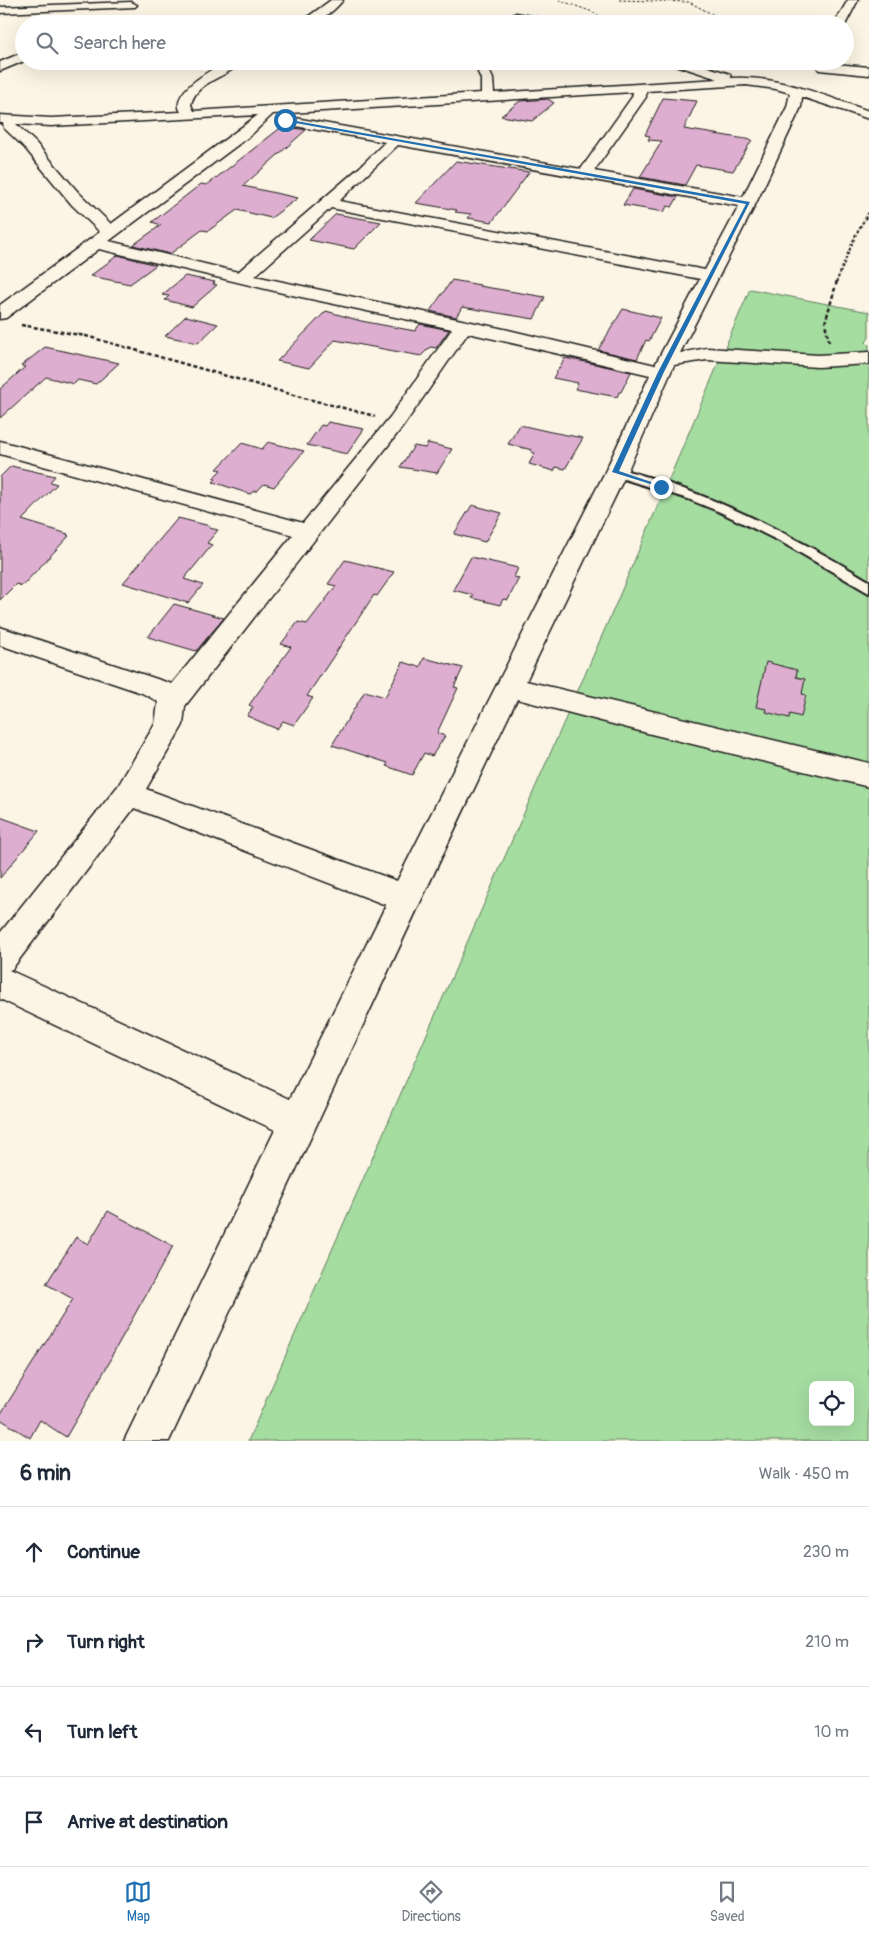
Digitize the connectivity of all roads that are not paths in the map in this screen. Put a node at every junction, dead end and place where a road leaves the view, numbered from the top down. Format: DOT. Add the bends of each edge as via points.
graph roads {
  1 [pos="143,0"];
  2 [pos="338,0"];
  3 [pos="853,0"];
  4 [pos="524,3"];
  5 [pos="131,5"];
  6 [pos="0,10"];
  7 [pos="110,15"];
  8 [pos="319,15"];
  9 [pos="516,15"];
  10 [pos="845,15"];
  11 [pos="15,60"];
  12 [pos="0,67"];
  13 [pos="223,70"];
  14 [pos="483,70"];
  15 [pos="704,70"];
  16 [pos="869,71"];
  17 [pos="815,79"];
  18 [pos="738,81"];
  19 [pos="640,88"];
  20 [pos="488,98"];
  21 [pos="190,115"];
  22 [pos="266,115"];
  23 [pos="869,116"];
  24 [pos="5,125"];
  25 [pos="395,140"];
  26 [pos="586,173"];
  27 [pos="327,202"];
  28 [pos="748,203"];
  29 [pos="102,237"];
  30 [pos="711,276"];
  31 [pos="242,278"];
  32 [pos="0,314"];
  33 [pos="463,327"];
  34 [pos="869,358"];
  35 [pos="663,366"];
  36 [pos="0,447"];
  37 [pos="616,472"];
  38 [pos="310,532"];
  39 [pos="869,588"];
  40 [pos="0,636"];
  41 [pos="511,687"];
  42 [pos="172,703"];
  43 [pos="869,775"];
  44 [pos="128,794"];
  45 [pos="405,898"];
  46 [pos="0,958"];
  47 [pos="0,982"];
  48 [pos="298,1122"];
  49 [pos="146,1441"];
  1 -- 5 [label="street"];
  2 -- 8 [label="street"];
  3 -- 10 [label="street"];
  4 -- 9 [label="street"];
  5 -- 6 [label="street"];
  5 -- 7 [label="street"];
  11 -- 12 [label="street"];
  13 -- 21 [label="street" via="192,90 184,106"];
  14 -- 20 [label="street"];
  15 -- 18 [label="street"];
  16 -- 17 [label="street"];
  17 -- 18 [label="street"];
  17 -- 23 [label="street"];
  17 -- 28 [label="street" via="794,107"];
  18 -- 19 [label="street"];
  19 -- 20 [label="street"];
  19 -- 26 [label="street" via="639,98"];
  20 -- 22 [label="street"];
  21 -- 22 [label="street"];
  21 -- 24 [label="street"];
  22 -- 25 [label="street"];
  22 -- 29 [label="street"];
  24 -- 29 [label="street" via="22,135 40,155 92,217"];
  25 -- 26 [label="street"];
  25 -- 27 [label="street"];
  26 -- 28 [label="street"];
  27 -- 30 [label="street"];
  27 -- 31 [label="street"];
  28 -- 30 [label="street"];
  29 -- 31 [label="street"];
  29 -- 32 [label="street"];
  30 -- 35 [label="street"];
  31 -- 33 [label="street"];
  33 -- 35 [label="street"];
  33 -- 38 [label="street" via="397,421"];
  34 -- 35 [label="street" via="799,360 707,354"];
  35 -- 37 [label="street"];
  36 -- 38 [label="street"];
  37 -- 39 [label="lane" via="703,500 748,520 789,540"];
  37 -- 41 [label="street"];
  38 -- 42 [label="street"];
  40 -- 42 [label="street" via="151,686 168,694"];
  41 -- 43 [label="street"];
  41 -- 45 [label="street"];
  42 -- 44 [label="street" via="169,725"];
  44 -- 45 [label="street"];
  44 -- 46 [label="street"];
  45 -- 48 [label="street"];
  47 -- 48 [label="street"];
  48 -- 49 [label="street"];
}
